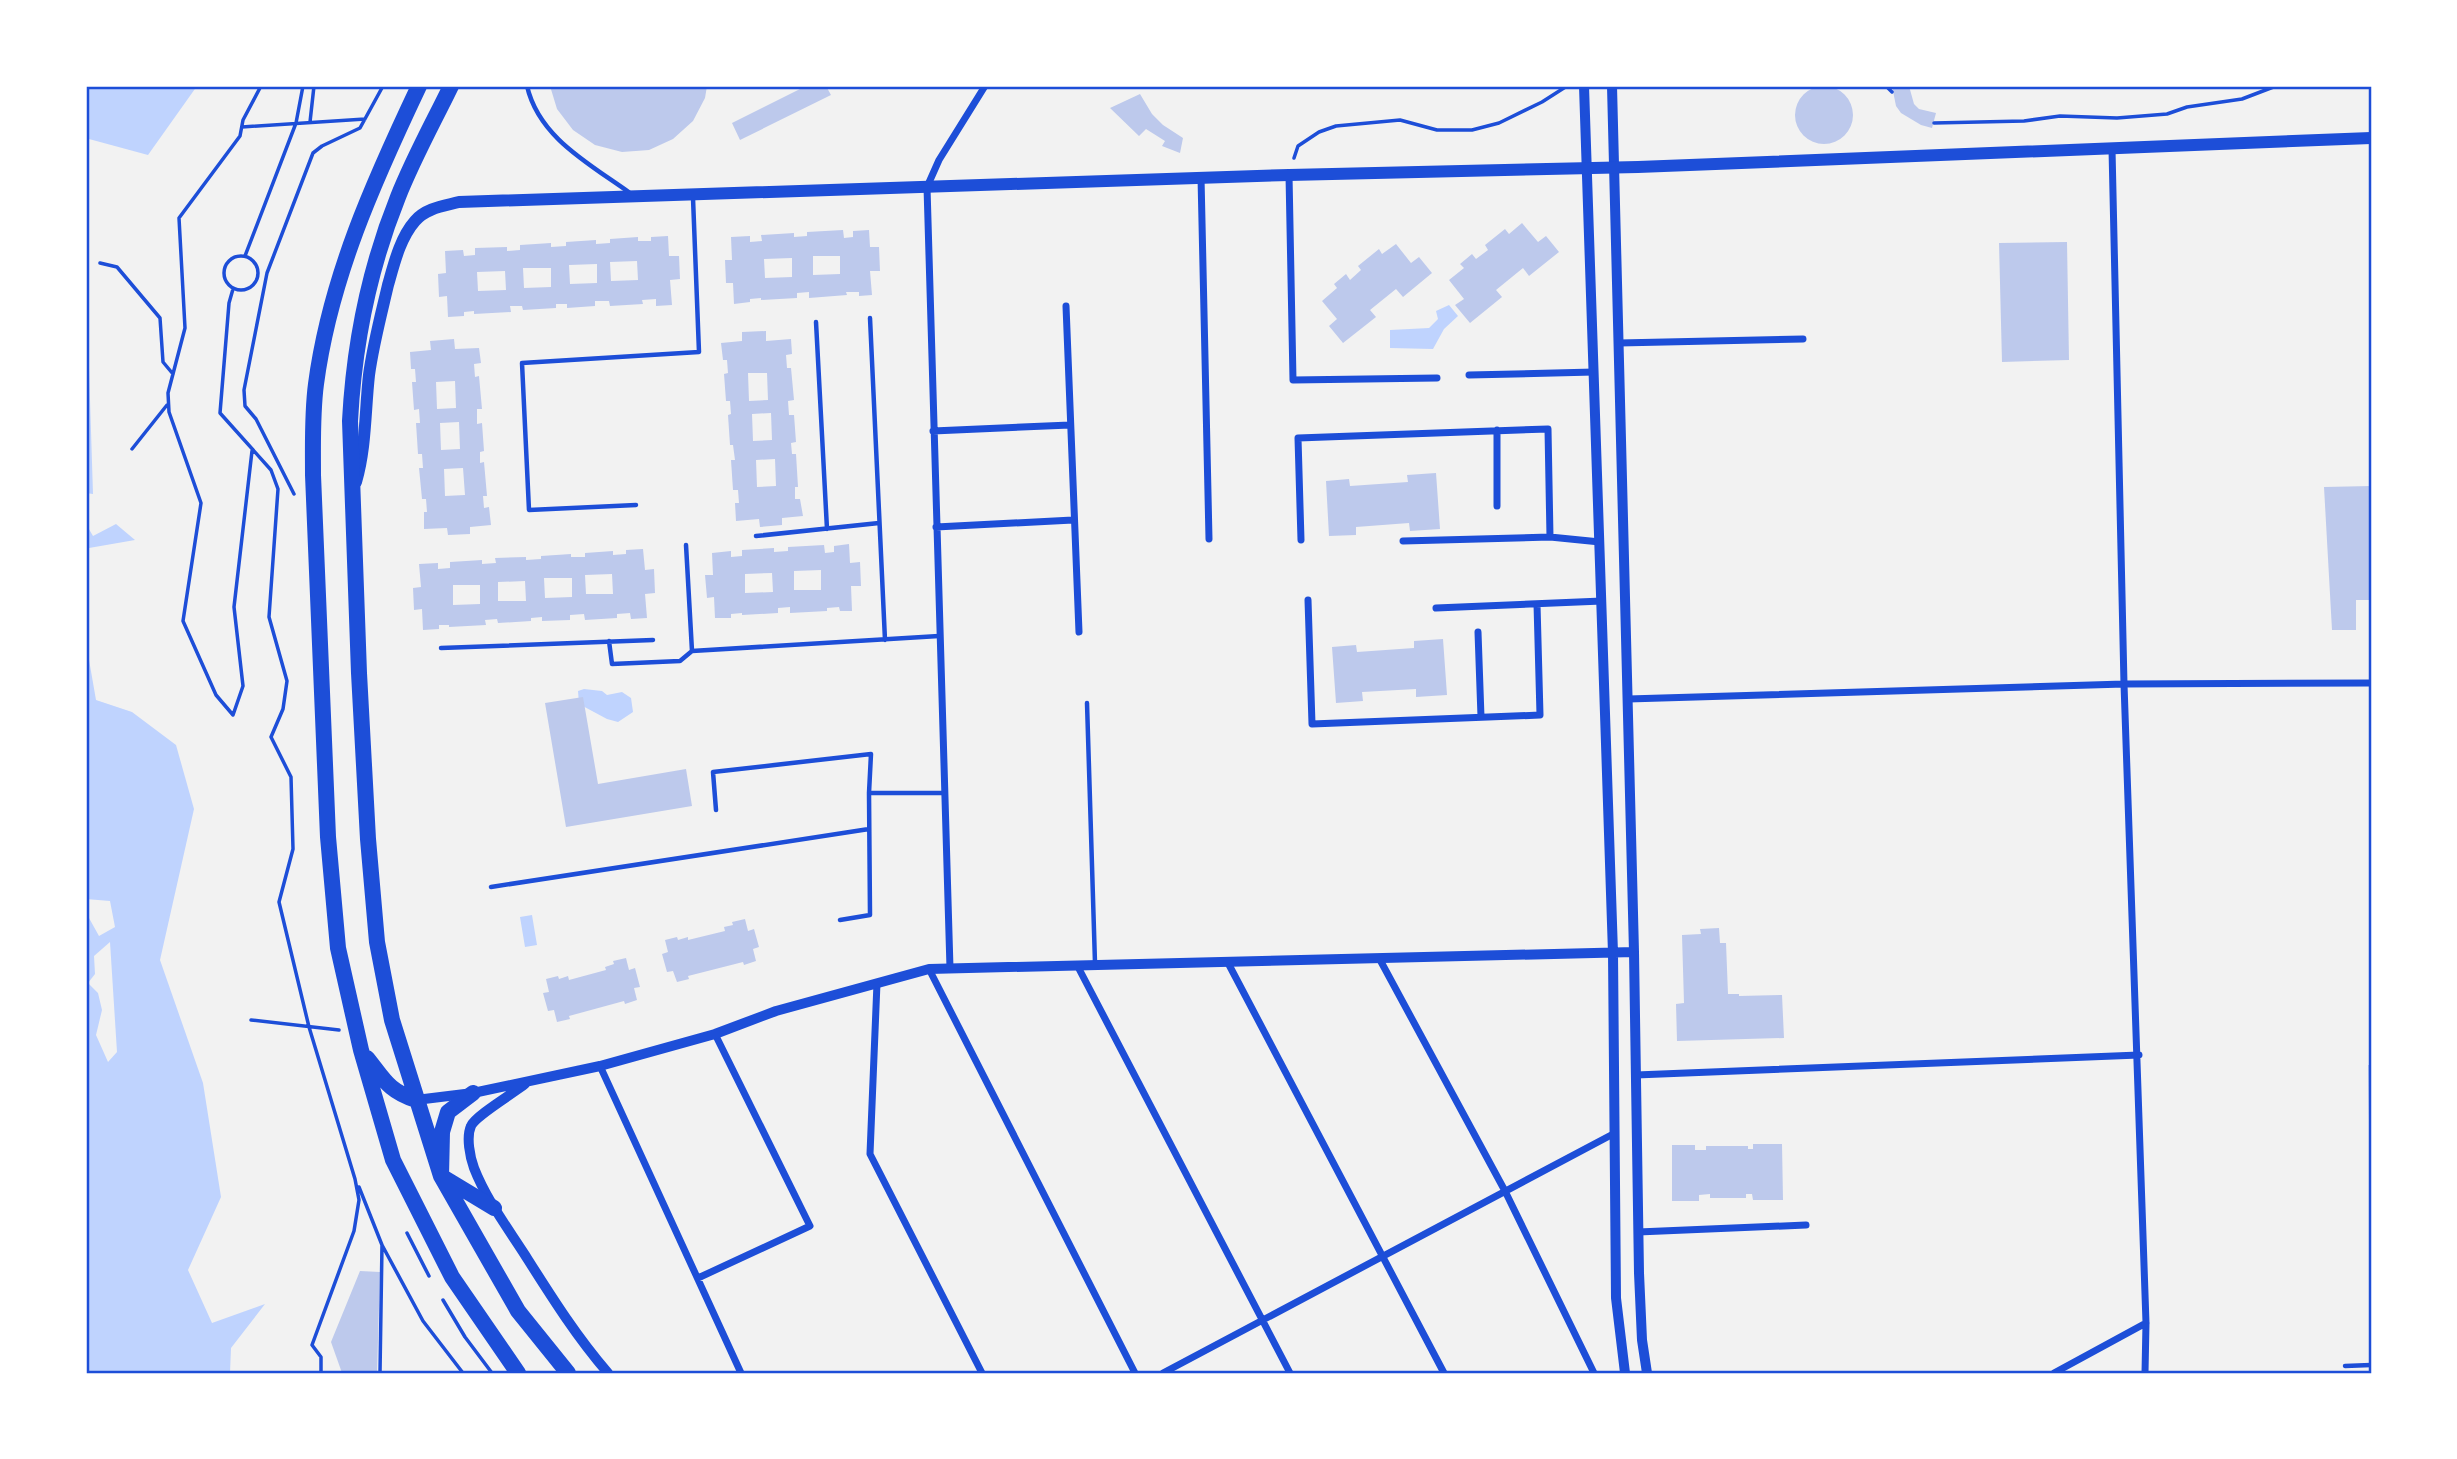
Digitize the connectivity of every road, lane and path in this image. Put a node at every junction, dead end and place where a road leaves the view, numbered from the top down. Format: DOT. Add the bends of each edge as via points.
graph roads {
  1 [pos="261,86"];
  2 [pos="303,86"];
  3 [pos="314,86"];
  4 [pos="419,86"];
  5 [pos="451,86"];
  6 [pos="527,86"];
  7 [pos="985,86"];
  8 [pos="1567,86"];
  9 [pos="1584,86"];
  10 [pos="1612,86"];
  11 [pos="1886,86"];
  12 [pos="2276,86"];
  13 [pos="1892,92"];
  14 [pos="366,119"];
  15 [pos="296,123"];
  16 [pos="310,123"];
  17 [pos="1934,123"];
  18 [pos="242,127"];
  19 [pos="2371,138"];
  20 [pos="2112,149"];
  21 [pos="1587,167"];
  22 [pos="1614,167"];
  23 [pos="1289,174"];
  24 [pos="1201,177"];
  25 [pos="927,187"];
  26 [pos="692,193"];
  27 [pos="635,195"];
  28 [pos="245,256"];
  29 [pos="100,263"];
  30 [pos="257,279"];
  31 [pos="266,282"];
  32 [pos="233,289"];
  33 [pos="1066,306"];
  34 [pos="870,318"];
  35 [pos="816,323"];
  36 [pos="1803,339"];
  37 [pos="1619,343"];
  38 [pos="1594,372"];
  39 [pos="173,374"];
  40 [pos="1469,375"];
  41 [pos="1437,378"];
  42 [pos="169,404"];
  43 [pos="1070,425"];
  44 [pos="1497,430"];
  45 [pos="933,431"];
  46 [pos="132,449"];
  47 [pos="252,449"];
  48 [pos="353,491"];
  49 [pos="636,505"];
  50 [pos="1497,506"];
  51 [pos="1073,520"];
  52 [pos="879,523"];
  53 [pos="936,527"];
  54 [pos="827,529"];
  55 [pos="756,536"];
  56 [pos="1550,537"];
  57 [pos="1209,539"];
  58 [pos="1301,540"];
  59 [pos="1403,541"];
  60 [pos="1600,542"];
  61 [pos="686,545"];
  62 [pos="1308,600"];
  63 [pos="1602,601"];
  64 [pos="1536,604"];
  65 [pos="1436,608"];
  66 [pos="1079,632"];
  67 [pos="1478,632"];
  68 [pos="939,636"];
  69 [pos="653,640"];
  70 [pos="885,640"];
  71 [pos="609,641"];
  72 [pos="441,648"];
  73 [pos="692,651"];
  74 [pos="2371,682"];
  75 [pos="2124,684"];
  76 [pos="1628,699"];
  77 [pos="1087,703"];
  78 [pos="1481,717"];
  79 [pos="869,793"];
  80 [pos="944,793"];
  81 [pos="716,810"];
  82 [pos="869,829"];
  83 [pos="491,887"];
  84 [pos="840,920"];
  85 [pos="1634,952"];
  86 [pos="1613,953"];
  87 [pos="1379,958"];
  88 [pos="1227,961"];
  89 [pos="1095,964"];
  90 [pos="1077,965"];
  91 [pos="950,968"];
  92 [pos="929,969"];
  93 [pos="877,983"];
  94 [pos="251,1020"];
  95 [pos="309,1027"];
  96 [pos="338,1030"];
  97 [pos="715,1034"];
  98 [pos="361,1051"];
  99 [pos="2139,1055"];
  100 [pos="600,1066"];
  101 [pos="1636,1075"];
  102 [pos="529,1081"];
  103 [pos="473,1093"];
  104 [pos="416,1100"];
  105 [pos="1615,1133"];
  106 [pos="441,1176"];
  107 [pos="355,1179"];
  108 [pos="1505,1191"];
  109 [pos="494,1208"];
  110 [pos="1806,1226"];
  111 [pos="1638,1232"];
  112 [pos="382,1245"];
  113 [pos="1383,1256"];
  114 [pos="698,1278"];
  115 [pos="1262,1320"];
  116 [pos="2146,1323"];
  117 [pos="2371,1365"];
  118 [pos="2346,1366"];
  119 [pos="321,1373"];
  120 [pos="380,1373"];
  121 [pos="463,1373"];
  122 [pos="518,1373"];
  123 [pos="568,1373"];
  124 [pos="607,1373"];
  125 [pos="741,1373"];
  126 [pos="982,1373"];
  127 [pos="1135,1373"];
  128 [pos="1163,1373"];
  129 [pos="1290,1373"];
  130 [pos="1444,1373"];
  131 [pos="1594,1373"];
  132 [pos="1625,1373"];
  133 [pos="1647,1373"];
  134 [pos="2054,1373"];
  135 [pos="2145,1373"];
  1 -- 18 [label="path"];
  2 -- 15 [label="path"];
  3 -- 16 [label="path"];
  4 -- 98 [label="highway" via="381,166 335,293 313,423 328,837 338,948"];
  5 -- 48 [label="highway" via="398,197 363,311 349,421"];
  6 -- 27 [label="lane" via="530,102 548,129 571,151"];
  7 -- 25 [label="street"];
  8 -- 23 [label="path" via="1499,123 1472,130 1437,130 1400,120 1336,126 1298,146"];
  9 -- 21 [label="street"];
  10 -- 22 [label="street"];
  11 -- 13 [label="path"];
  12 -- 17 [label="path" via="2242,99 2167,114"];
  14 -- 16 [label="path"];
  15 -- 16 [label="path"];
  15 -- 18 [label="path"];
  15 -- 28 [label="path"];
  18 -- 39 [label="path" via="179,218 185,328"];
  19 -- 20 [label="main road"];
  20 -- 22 [label="main road"];
  20 -- 75 [label="street"];
  21 -- 22 [label="main road"];
  21 -- 23 [label="main road"];
  21 -- 38 [label="street"];
  22 -- 37 [label="street"];
  23 -- 24 [label="main road"];
  23 -- 41 [label="street" via="1293,380"];
  24 -- 25 [label="main road"];
  24 -- 57 [label="street"];
  25 -- 26 [label="main road"];
  25 -- 45 [label="street"];
  26 -- 27 [label="main road"];
  26 -- 49 [label="lane" via="699,352 522,363 529,510"];
  27 -- 48 [label="main road" via="459,202 433,208 415,220 393,266 376,337 361,464"];
  28 -- 30 [label="path" via="257,268"];
  28 -- 32 [label="path" via="233,257 223,270"];
  29 -- 39 [label="path" via="117,267 160,318 163,362"];
  30 -- 31 [label="path"];
  30 -- 32 [label="path" via="250,288"];
  32 -- 47 [label="path" via="220,413"];
  33 -- 43 [label="street"];
  34 -- 52 [label="lane"];
  35 -- 54 [label="lane"];
  36 -- 37 [label="street"];
  37 -- 76 [label="street"];
  38 -- 40 [label="street"];
  38 -- 60 [label="street"];
  39 -- 42 [label="path"];
  42 -- 46 [label="path"];
  42 -- 47 [label="path" via="201,503 183,621 216,695 233,715 243,686 234,607"];
  43 -- 45 [label="street"];
  43 -- 51 [label="street"];
  44 -- 50 [label="street"];
  44 -- 56 [label="street" via="1548,429"];
  44 -- 58 [label="street" via="1298,438"];
  45 -- 53 [label="street"];
  47 -- 95 [label="path" via="271,470 278,489 269,617 287,681 283,709 271,737 291,777 293,849 279,902"];
  48 -- 104 [label="highway" via="359,687 377,942"];
  51 -- 53 [label="street"];
  51 -- 66 [label="street"];
  52 -- 54 [label="lane"];
  52 -- 70 [label="lane"];
  53 -- 68 [label="street"];
  54 -- 55 [label="lane"];
  56 -- 59 [label="street"];
  56 -- 60 [label="street"];
  60 -- 63 [label="street"];
  61 -- 73 [label="lane"];
  62 -- 78 [label="street" via="1312,724"];
  63 -- 64 [label="street"];
  63 -- 86 [label="street"];
  64 -- 65 [label="street"];
  64 -- 78 [label="street" via="1540,715"];
  67 -- 78 [label="street"];
  68 -- 70 [label="lane"];
  68 -- 80 [label="street"];
  69 -- 71 [label="lane"];
  70 -- 73 [label="lane"];
  71 -- 72 [label="lane"];
  71 -- 73 [label="lane" via="612,664 680,660"];
  74 -- 75 [label="street"];
  75 -- 76 [label="street"];
  75 -- 99 [label="street"];
  76 -- 85 [label="street"];
  77 -- 89 [label="lane"];
  79 -- 80 [label="lane"];
  79 -- 81 [label="lane" via="871,754 713,772"];
  79 -- 82 [label="lane"];
  80 -- 91 [label="street"];
  82 -- 83 [label="lane"];
  82 -- 84 [label="lane" via="870,915"];
  85 -- 86 [label="street"];
  85 -- 101 [label="street"];
  86 -- 87 [label="street"];
  86 -- 105 [label="street"];
  87 -- 88 [label="street"];
  87 -- 108 [label="street"];
  88 -- 89 [label="street"];
  88 -- 113 [label="street"];
  89 -- 90 [label="street"];
  90 -- 91 [label="street"];
  90 -- 115 [label="street"];
  91 -- 92 [label="street"];
  92 -- 93 [label="street"];
  92 -- 127 [label="street"];
  93 -- 97 [label="street" via="776,1011"];
  93 -- 126 [label="street" via="870,1154"];
  94 -- 95 [label="path"];
  95 -- 96 [label="path"];
  95 -- 107 [label="path"];
  97 -- 100 [label="street"];
  97 -- 114 [label="street" via="810,1226"];
  98 -- 104 [label="highway" via="399,1095"];
  98 -- 122 [label="highway" via="393,1160 452,1277"];
  99 -- 101 [label="street"];
  99 -- 116 [label="street"];
  100 -- 102 [label="street"];
  100 -- 114 [label="street"];
  101 -- 111 [label="street"];
  102 -- 103 [label="street"];
  102 -- 109 [label="street" via="477,1116 470,1128 474,1167"];
  103 -- 104 [label="street"];
  103 -- 106 [label="highway" via="448,1112 442,1132"];
  104 -- 106 [label="highway"];
  105 -- 108 [label="street"];
  105 -- 132 [label="street" via="1616,1298"];
  106 -- 109 [label="highway"];
  106 -- 123 [label="highway" via="518,1311"];
  107 -- 112 [label="path"];
  107 -- 119 [label="path" via="359,1200 354,1231 312,1345 321,1357"];
  108 -- 113 [label="street"];
  108 -- 131 [label="street"];
  109 -- 124 [label="street"];
  110 -- 111 [label="street"];
  111 -- 133 [label="street"];
  112 -- 120 [label="path"];
  112 -- 121 [label="path" via="423,1321"];
  113 -- 115 [label="street"];
  113 -- 130 [label="street"];
  114 -- 125 [label="street"];
  115 -- 128 [label="street"];
  115 -- 129 [label="street"];
  116 -- 134 [label="street"];
  116 -- 135 [label="street"];
  117 -- 118 [label="lane"];
}
